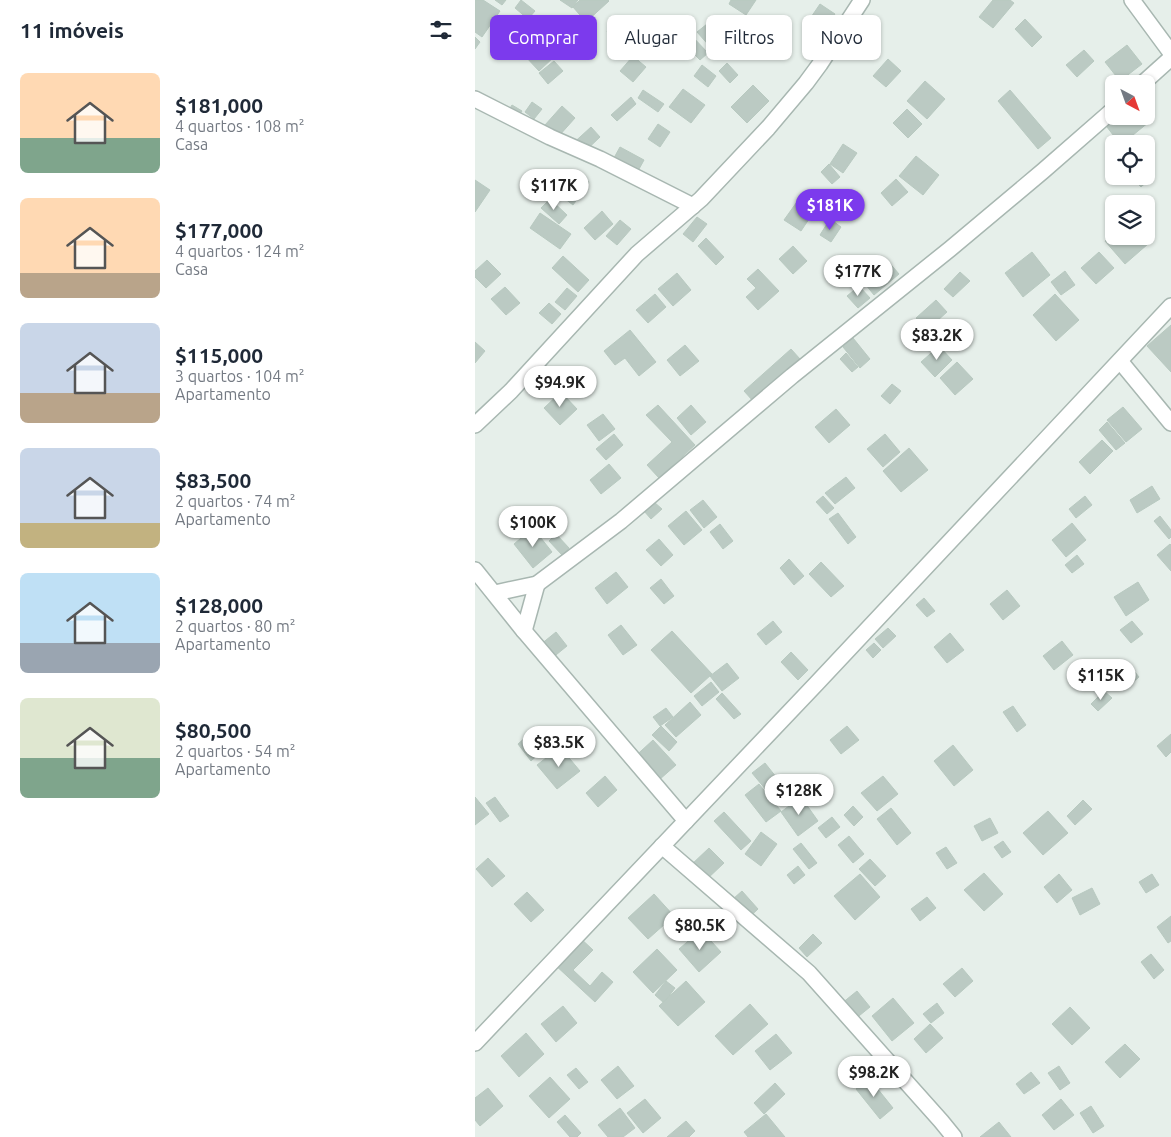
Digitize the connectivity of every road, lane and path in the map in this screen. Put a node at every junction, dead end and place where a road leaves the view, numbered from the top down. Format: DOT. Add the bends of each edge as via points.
graph roads {
  1 [pos="862,0"];
  2 [pos="1132,0"];
  3 [pos="1171,53"];
  4 [pos="1171,58"];
  5 [pos="1152,75"];
  6 [pos="475,99"];
  7 [pos="1105,117"];
  8 [pos="693,206"];
  9 [pos="1171,306"];
  10 [pos="1120,361"];
  11 [pos="1171,423"];
  12 [pos="475,425"];
  13 [pos="475,570"];
  14 [pos="537,584"];
  15 [pos="495,593"];
  16 [pos="524,631"];
  17 [pos="686,820"];
  18 [pos="662,846"];
  19 [pos="475,1043"];
  20 [pos="954,1137"];
  1 -- 8 [label="street" via="806,83"];
  2 -- 3 [label="street"];
  4 -- 5 [label="street"];
  6 -- 8 [label="street"];
  7 -- 14 [label="street" via="621,521"];
  8 -- 12 [label="street" via="637,254"];
  9 -- 10 [label="street"];
  10 -- 11 [label="street"];
  10 -- 17 [label="street"];
  13 -- 15 [label="street"];
  14 -- 15 [label="street"];
  14 -- 16 [label="street"];
  15 -- 16 [label="street"];
  16 -- 17 [label="street"];
  17 -- 18 [label="street"];
  18 -- 19 [label="street"];
  18 -- 20 [label="street" via="809,973"];
}
